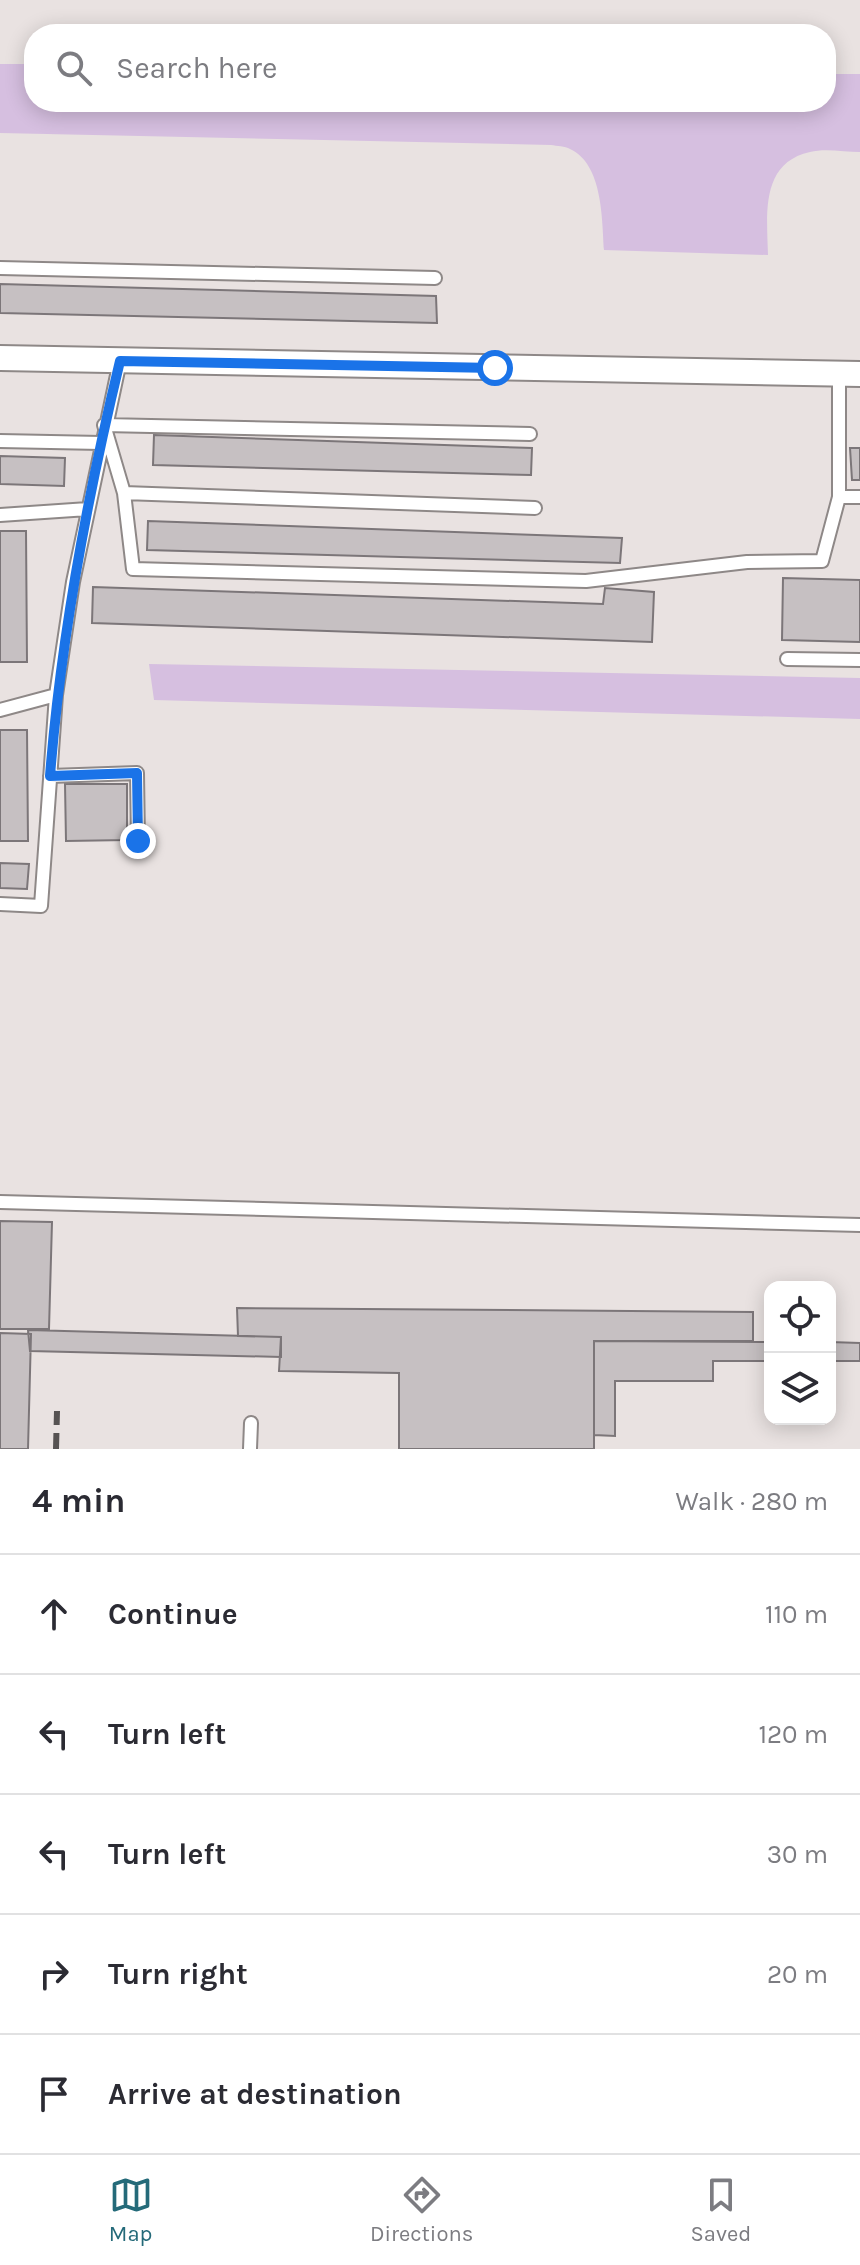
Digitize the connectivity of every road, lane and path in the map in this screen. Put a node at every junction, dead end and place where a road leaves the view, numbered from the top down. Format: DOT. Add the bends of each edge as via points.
graph roads {
  1 [pos="0,268"];
  2 [pos="435,278"];
  3 [pos="0,358"];
  4 [pos="120,361"];
  5 [pos="850,374"];
  6 [pos="104,425"];
  7 [pos="530,434"];
  8 [pos="0,441"];
  9 [pos="101,443"];
  10 [pos="124,493"];
  11 [pos="839,497"];
  12 [pos="860,497"];
  13 [pos="535,508"];
  14 [pos="88,509"];
  15 [pos="0,515"];
  16 [pos="787,659"];
  17 [pos="860,660"];
  18 [pos="56,695"];
  19 [pos="0,710"];
  20 [pos="50,776"];
  21 [pos="138,841"];
  22 [pos="0,904"];
  23 [pos="0,1202"];
  24 [pos="860,1225"];
  25 [pos="251,1423"];
  26 [pos="250,1449"];
  1 -- 2 [label="lane"];
  3 -- 4 [label="street"];
  4 -- 5 [label="street"];
  4 -- 6 [label="lane"];
  5 -- 11 [label="lane"];
  6 -- 7 [label="lane"];
  6 -- 9 [label="lane"];
  6 -- 10 [label="lane"];
  8 -- 9 [label="lane"];
  9 -- 14 [label="lane"];
  10 -- 11 [label="lane" via="133,569 586,581 747,562 822,561"];
  10 -- 13 [label="lane"];
  11 -- 12 [label="lane"];
  14 -- 15 [label="lane"];
  14 -- 18 [label="lane"];
  16 -- 17 [label="lane"];
  18 -- 19 [label="lane"];
  18 -- 20 [label="lane"];
  20 -- 21 [label="lane" via="137,773"];
  20 -- 22 [label="lane" via="41,906"];
  23 -- 24 [label="lane"];
  25 -- 26 [label="lane"];
}
